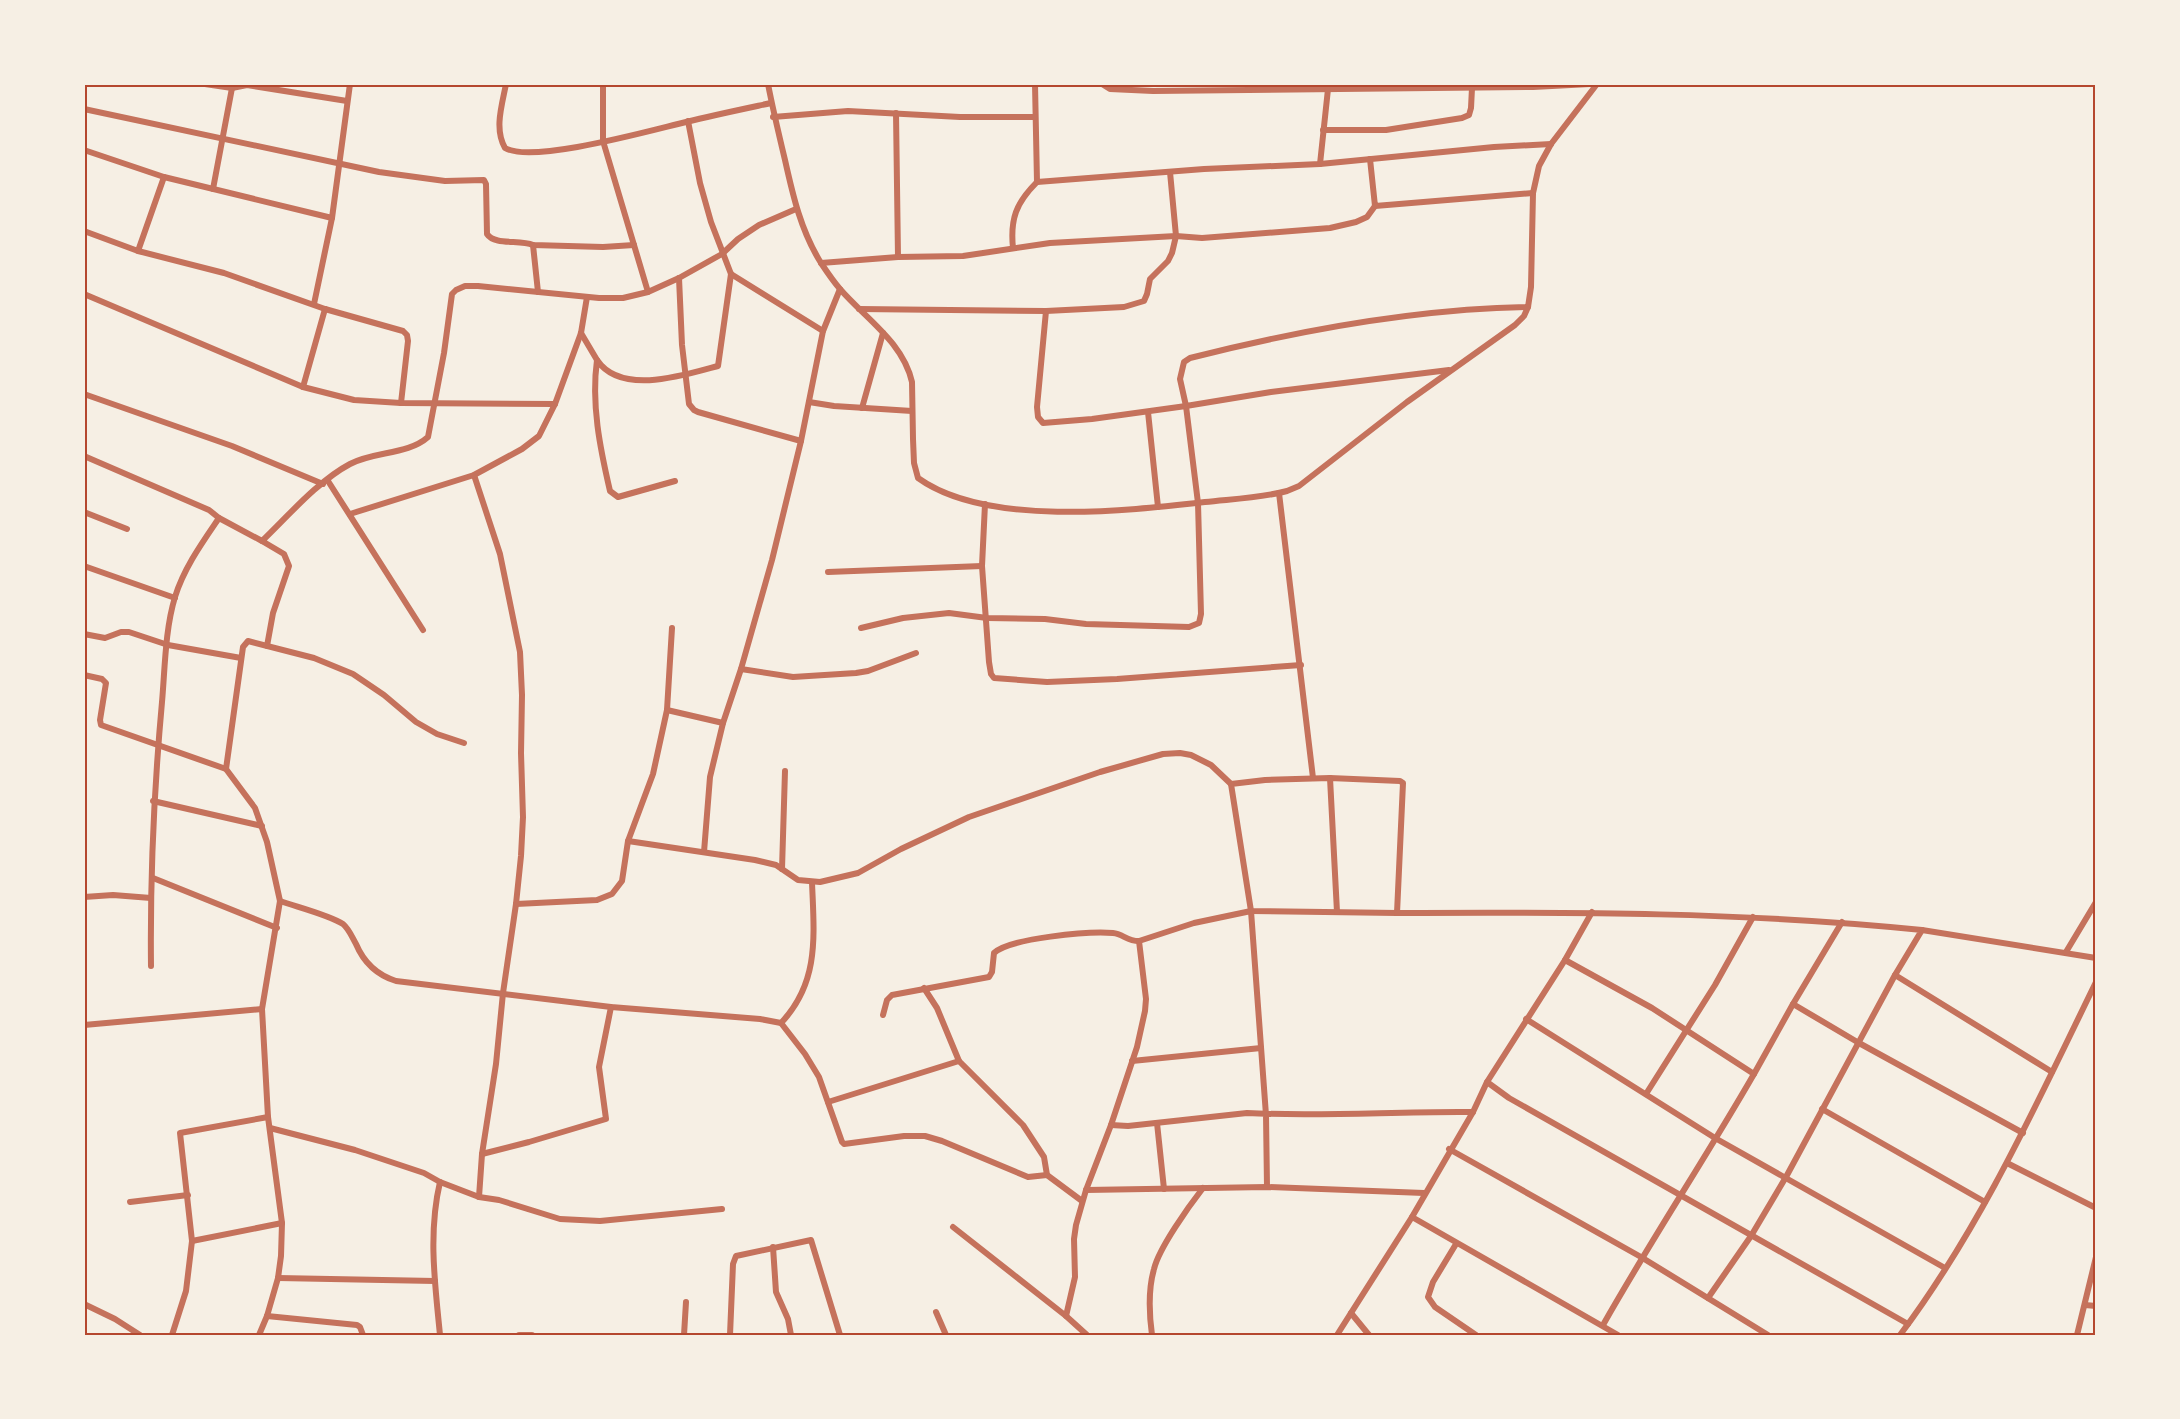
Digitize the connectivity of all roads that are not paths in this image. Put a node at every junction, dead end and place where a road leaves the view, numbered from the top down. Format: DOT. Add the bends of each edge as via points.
graph roads {
  1 [pos="205,84"];
  2 [pos="350,84"];
  3 [pos="506,84"];
  4 [pos="603,84"];
  5 [pos="768,84"];
  6 [pos="1035,84"];
  7 [pos="1102,84"];
  8 [pos="1590,84"];
  9 [pos="1597,84"];
  10 [pos="1310,86"];
  11 [pos="232,88"];
  12 [pos="1181,88"];
  13 [pos="1472,88"];
  14 [pos="1328,89"];
  15 [pos="347,101"];
  16 [pos="771,103"];
  17 [pos="84,109"];
  18 [pos="896,113"];
  19 [pos="773,117"];
  20 [pos="1035,117"];
  21 [pos="688,121"];
  22 [pos="1323,130"];
  23 [pos="223,138"];
  24 [pos="603,141"];
  25 [pos="1551,144"];
  26 [pos="84,150"];
  27 [pos="1370,159"];
  28 [pos="339,164"];
  29 [pos="1320,164"];
  30 [pos="1170,172"];
  31 [pos="164,177"];
  32 [pos="1037,182"];
  33 [pos="213,189"];
  34 [pos="1533,194"];
  35 [pos="1375,206"];
  36 [pos="796,209"];
  37 [pos="332,218"];
  38 [pos="84,231"];
  39 [pos="1176,236"];
  40 [pos="533,245"];
  41 [pos="634,245"];
  42 [pos="1013,248"];
  43 [pos="138,251"];
  44 [pos="722,254"];
  45 [pos="898,257"];
  46 [pos="821,263"];
  47 [pos="731,274"];
  48 [pos="679,278"];
  49 [pos="840,289"];
  50 [pos="538,292"];
  51 [pos="648,292"];
  52 [pos="84,294"];
  53 [pos="587,297"];
  54 [pos="314,304"];
  55 [pos="1528,307"];
  56 [pos="325,309"];
  57 [pos="859,309"];
  58 [pos="1046,311"];
  59 [pos="823,331"];
  60 [pos="580,333"];
  61 [pos="883,333"];
  62 [pos="597,360"];
  63 [pos="1452,370"];
  64 [pos="686,375"];
  65 [pos="303,387"];
  66 [pos="84,394"];
  67 [pos="809,402"];
  68 [pos="401,403"];
  69 [pos="435,403"];
  70 [pos="555,404"];
  71 [pos="1186,406"];
  72 [pos="862,408"];
  73 [pos="912,411"];
  74 [pos="1148,412"];
  75 [pos="801,441"];
  76 [pos="84,456"];
  77 [pos="474,476"];
  78 [pos="675,481"];
  79 [pos="325,482"];
  80 [pos="1279,493"];
  81 [pos="1198,503"];
  82 [pos="985,504"];
  83 [pos="1158,507"];
  84 [pos="84,512"];
  85 [pos="350,514"];
  86 [pos="219,518"];
  87 [pos="128,529"];
  88 [pos="262,541"];
  89 [pos="84,566"];
  90 [pos="982,566"];
  91 [pos="828,572"];
  92 [pos="175,598"];
  93 [pos="987,618"];
  94 [pos="672,628"];
  95 [pos="861,628"];
  96 [pos="423,630"];
  97 [pos="84,634"];
  98 [pos="168,645"];
  99 [pos="267,646"];
  100 [pos="916,653"];
  101 [pos="241,658"];
  102 [pos="1300,665"];
  103 [pos="741,669"];
  104 [pos="84,675"];
  105 [pos="667,710"];
  106 [pos="723,723"];
  107 [pos="464,743"];
  108 [pos="158,746"];
  109 [pos="226,769"];
  110 [pos="785,771"];
  111 [pos="1313,778"];
  112 [pos="1330,778"];
  113 [pos="1231,784"];
  114 [pos="153,801"];
  115 [pos="262,826"];
  116 [pos="628,841"];
  117 [pos="704,852"];
  118 [pos="782,869"];
  119 [pos="153,878"];
  120 [pos="812,882"];
  121 [pos="84,897"];
  122 [pos="151,898"];
  123 [pos="280,901"];
  124 [pos="2096,902"];
  125 [pos="516,904"];
  126 [pos="1251,911"];
  127 [pos="1337,912"];
  128 [pos="1592,912"];
  129 [pos="1397,914"];
  130 [pos="1754,917"];
  131 [pos="1842,922"];
  132 [pos="277,928"];
  133 [pos="1922,930"];
  134 [pos="1139,941"];
  135 [pos="2066,952"];
  136 [pos="2096,958"];
  137 [pos="1565,960"];
  138 [pos="151,966"];
  139 [pos="1895,975"];
  140 [pos="2096,982"];
  141 [pos="924,988"];
  142 [pos="503,993"];
  143 [pos="1793,1004"];
  144 [pos="611,1007"];
  145 [pos="262,1009"];
  146 [pos="883,1015"];
  147 [pos="1526,1019"];
  148 [pos="781,1023"];
  149 [pos="84,1025"];
  150 [pos="1686,1031"];
  151 [pos="1859,1043"];
  152 [pos="1261,1048"];
  153 [pos="959,1061"];
  154 [pos="1132,1061"];
  155 [pos="2052,1072"];
  156 [pos="1754,1074"];
  157 [pos="1487,1082"];
  158 [pos="1646,1094"];
  159 [pos="828,1102"];
  160 [pos="1822,1109"];
  161 [pos="1473,1112"];
  162 [pos="1266,1115"];
  163 [pos="268,1117"];
  164 [pos="1157,1123"];
  165 [pos="1111,1125"];
  166 [pos="270,1128"];
  167 [pos="2023,1133"];
  168 [pos="1715,1138"];
  169 [pos="1449,1149"];
  170 [pos="482,1154"];
  171 [pos="2007,1163"];
  172 [pos="1047,1175"];
  173 [pos="1786,1177"];
  174 [pos="440,1182"];
  175 [pos="1267,1187"];
  176 [pos="1203,1188"];
  177 [pos="1164,1189"];
  178 [pos="1086,1190"];
  179 [pos="1424,1193"];
  180 [pos="188,1195"];
  181 [pos="1681,1195"];
  182 [pos="479,1197"];
  183 [pos="1082,1201"];
  184 [pos="130,1202"];
  185 [pos="1985,1202"];
  186 [pos="722,1209"];
  187 [pos="2096,1209"];
  188 [pos="1412,1217"];
  189 [pos="282,1223"];
  190 [pos="953,1227"];
  191 [pos="1751,1236"];
  192 [pos="192,1241"];
  193 [pos="1456,1244"];
  194 [pos="773,1247"];
  195 [pos="1641,1257"];
  196 [pos="2096,1257"];
  197 [pos="1945,1268"];
  198 [pos="278,1278"];
  199 [pos="435,1281"];
  200 [pos="1708,1298"];
  201 [pos="686,1302"];
  202 [pos="84,1304"];
  203 [pos="2085,1305"];
  204 [pos="2096,1306"];
  205 [pos="936,1312"];
  206 [pos="1352,1313"];
  207 [pos="267,1316"];
  208 [pos="1066,1316"];
  209 [pos="1908,1324"];
  210 [pos="1603,1325"];
  211 [pos="140,1335"];
  212 [pos="172,1335"];
  213 [pos="259,1335"];
  214 [pos="363,1335"];
  215 [pos="440,1335"];
  216 [pos="519,1335"];
  217 [pos="532,1335"];
  218 [pos="684,1335"];
  219 [pos="730,1335"];
  220 [pos="791,1335"];
  221 [pos="840,1335"];
  222 [pos="946,1335"];
  223 [pos="1087,1335"];
  224 [pos="1152,1335"];
  225 [pos="1337,1335"];
  226 [pos="1369,1335"];
  227 [pos="1476,1335"];
  228 [pos="1618,1335"];
  229 [pos="1768,1335"];
  230 [pos="1900,1335"];
  231 [pos="2077,1335"];
  1 -- 11 [label="street"];
  2 -- 15 [label="street"];
  3 -- 24 [label="street" via="499,123 505,148 510,151 547,151"];
  4 -- 24 [label="street"];
  5 -- 16 [label="street"];
  6 -- 20 [label="street"];
  7 -- 12 [label="street" via="1127,91"];
  8 -- 13 [label="street"];
  9 -- 25 [label="street"];
  10 -- 12 [label="street"];
  10 -- 14 [label="street"];
  11 -- 15 [label="street" via="247,85"];
  11 -- 23 [label="street"];
  13 -- 14 [label="street"];
  13 -- 22 [label="street" via="1469,115 1462,118 1386,130"];
  14 -- 22 [label="street"];
  15 -- 28 [label="street"];
  16 -- 19 [label="street"];
  16 -- 21 [label="street"];
  17 -- 23 [label="street"];
  18 -- 19 [label="street" via="848,111"];
  18 -- 20 [label="street"];
  18 -- 45 [label="street"];
  19 -- 36 [label="street"];
  20 -- 32 [label="street"];
  21 -- 24 [label="street"];
  21 -- 44 [label="street" via="700,183"];
  22 -- 29 [label="street"];
  23 -- 28 [label="street"];
  23 -- 33 [label="street"];
  24 -- 41 [label="street"];
  25 -- 27 [label="street"];
  25 -- 34 [label="street" via="1539,166"];
  26 -- 31 [label="street"];
  27 -- 29 [label="street"];
  27 -- 35 [label="street"];
  28 -- 37 [label="street"];
  28 -- 40 [label="street" via="432,180 484,180 488,237"];
  29 -- 30 [label="street"];
  30 -- 32 [label="street"];
  30 -- 39 [label="street"];
  31 -- 33 [label="street"];
  31 -- 43 [label="street"];
  32 -- 42 [label="street" via="1014,214"];
  33 -- 37 [label="street"];
  34 -- 35 [label="street"];
  34 -- 55 [label="street"];
  35 -- 39 [label="street" via="1367,217 1330,228 1202,238"];
  36 -- 44 [label="street" via="759,225"];
  36 -- 46 [label="street"];
  37 -- 54 [label="street"];
  38 -- 43 [label="street"];
  39 -- 42 [label="street"];
  39 -- 58 [label="street" via="1168,261 1149,279 1144,301 1124,307"];
  40 -- 41 [label="street"];
  40 -- 50 [label="street"];
  41 -- 51 [label="street"];
  42 -- 45 [label="street" via="963,256"];
  43 -- 54 [label="street" via="225,273"];
  44 -- 47 [label="street"];
  44 -- 48 [label="street"];
  45 -- 46 [label="street"];
  46 -- 49 [label="street"];
  47 -- 59 [label="street"];
  47 -- 64 [label="street" via="718,366"];
  48 -- 51 [label="street"];
  48 -- 64 [label="street"];
  49 -- 57 [label="street"];
  49 -- 59 [label="street"];
  50 -- 53 [label="street"];
  50 -- 69 [label="street" via="465,286 452,294"];
  51 -- 53 [label="street" via="623,298"];
  52 -- 65 [label="street"];
  53 -- 60 [label="street"];
  54 -- 56 [label="street"];
  55 -- 63 [label="street" via="1515,325"];
  55 -- 71 [label="street" via="1457,310 1308,332 1190,358 1184,362 1179,379"];
  56 -- 65 [label="street"];
  56 -- 68 [label="street" via="406,332"];
  57 -- 58 [label="street"];
  57 -- 61 [label="street"];
  58 -- 74 [label="street" via="1039,420 1046,423"];
  59 -- 67 [label="street"];
  60 -- 62 [label="street"];
  60 -- 70 [label="street"];
  61 -- 72 [label="street"];
  61 -- 73 [label="street" via="910,372"];
  62 -- 64 [label="street" via="607,372 621,377 653,381"];
  62 -- 78 [label="street" via="595,397 600,448 610,491 618,496"];
  63 -- 71 [label="street"];
  63 -- 80 [label="street" via="1299,486"];
  64 -- 75 [label="street" via="693,410"];
  65 -- 68 [label="street" via="354,400"];
  66 -- 79 [label="street"];
  67 -- 72 [label="street"];
  67 -- 75 [label="street"];
  68 -- 69 [label="street"];
  69 -- 70 [label="street"];
  69 -- 79 [label="street" via="430,434 424,440 409,448 366,457"];
  70 -- 77 [label="street" via="539,436"];
  71 -- 74 [label="street"];
  71 -- 81 [label="street"];
  72 -- 73 [label="street"];
  73 -- 82 [label="street" via="918,478 939,490"];
  74 -- 83 [label="street"];
  75 -- 103 [label="street"];
  76 -- 86 [label="street" via="209,510"];
  77 -- 85 [label="street"];
  77 -- 125 [label="street" via="500,554 520,652 523,817"];
  79 -- 85 [label="street"];
  79 -- 88 [label="street"];
  80 -- 81 [label="street"];
  80 -- 102 [label="street"];
  81 -- 83 [label="street"];
  81 -- 93 [label="street" via="1201,614 1194,626"];
  82 -- 83 [label="street" via="1052,512"];
  82 -- 90 [label="street"];
  84 -- 87 [label="street"];
  85 -- 96 [label="street"];
  86 -- 88 [label="street"];
  86 -- 92 [label="street" via="192,559"];
  88 -- 99 [label="street" via="284,554 289,566"];
  89 -- 92 [label="street"];
  90 -- 91 [label="street"];
  90 -- 93 [label="street"];
  92 -- 98 [label="street"];
  93 -- 95 [label="street" via="932,614"];
  93 -- 102 [label="street" via="991,674 996,678 1117,680"];
  94 -- 105 [label="street"];
  97 -- 98 [label="street" via="105,638 129,632"];
  98 -- 101 [label="street"];
  98 -- 108 [label="street"];
  99 -- 101 [label="street" via="246,642"];
  99 -- 107 [label="street" via="314,658 353,674 416,722"];
  100 -- 103 [label="street" via="856,673 793,677"];
  101 -- 109 [label="street"];
  102 -- 111 [label="street"];
  103 -- 106 [label="street"];
  104 -- 108 [label="street" via="106,683 101,725"];
  105 -- 106 [label="street"];
  105 -- 116 [label="street" via="653,774"];
  106 -- 117 [label="street" via="710,777"];
  108 -- 109 [label="street"];
  108 -- 114 [label="street"];
  109 -- 115 [label="street" via="255,808"];
  110 -- 118 [label="street"];
  111 -- 112 [label="street"];
  111 -- 113 [label="street"];
  112 -- 127 [label="street"];
  112 -- 129 [label="street" via="1403,783"];
  113 -- 120 [label="street" via="1211,765 1191,755 1163,754 969,817 848,877"];
  113 -- 126 [label="street"];
  114 -- 115 [label="street"];
  114 -- 119 [label="street"];
  115 -- 123 [label="street"];
  116 -- 117 [label="street"];
  116 -- 125 [label="street" via="622,881 607,897"];
  117 -- 118 [label="street" via="762,861"];
  118 -- 120 [label="street" via="798,880"];
  119 -- 122 [label="street"];
  119 -- 132 [label="street"];
  120 -- 148 [label="street" via="808,978 795,1008"];
  121 -- 122 [label="street"];
  122 -- 138 [label="street"];
  123 -- 132 [label="street"];
  123 -- 142 [label="street" via="343,925 361,955 382,976 396,981"];
  124 -- 135 [label="street"];
  125 -- 142 [label="street"];
  126 -- 127 [label="street"];
  126 -- 134 [label="street" via="1194,923"];
  126 -- 152 [label="street"];
  127 -- 129 [label="street"];
  128 -- 129 [label="street"];
  128 -- 130 [label="street"];
  128 -- 137 [label="street"];
  130 -- 131 [label="street"];
  130 -- 150 [label="street"];
  131 -- 133 [label="street"];
  131 -- 143 [label="street"];
  132 -- 145 [label="street"];
  133 -- 135 [label="street"];
  133 -- 139 [label="street"];
  134 -- 141 [label="street" via="1112,933 1020,942 994,953 988,977"];
  134 -- 154 [label="street" via="1146,1001"];
  135 -- 136 [label="street"];
  137 -- 147 [label="street"];
  137 -- 150 [label="street"];
  139 -- 151 [label="street"];
  139 -- 155 [label="street"];
  140 -- 155 [label="street"];
  141 -- 146 [label="street" via="892,995"];
  141 -- 153 [label="street" via="938,1008"];
  142 -- 144 [label="street"];
  142 -- 170 [label="street"];
  143 -- 151 [label="street"];
  143 -- 156 [label="street"];
  144 -- 148 [label="street"];
  144 -- 170 [label="street" via="599,1067 606,1119"];
  145 -- 149 [label="street"];
  145 -- 163 [label="street"];
  147 -- 157 [label="street"];
  147 -- 158 [label="street"];
  148 -- 159 [label="street" via="805,1053"];
  150 -- 156 [label="street"];
  150 -- 158 [label="street"];
  151 -- 160 [label="street"];
  151 -- 167 [label="street"];
  152 -- 154 [label="street"];
  152 -- 162 [label="street"];
  153 -- 159 [label="street"];
  153 -- 172 [label="street" via="1023,1125 1044,1157"];
  154 -- 165 [label="street"];
  155 -- 167 [label="street"];
  156 -- 168 [label="street"];
  157 -- 161 [label="street"];
  157 -- 181 [label="street"];
  158 -- 168 [label="street"];
  159 -- 172 [label="street" via="844,1144 925,1136 1028,1177"];
  160 -- 173 [label="street"];
  160 -- 185 [label="street"];
  161 -- 162 [label="street"];
  161 -- 169 [label="street"];
  162 -- 164 [label="street" via="1246,1113"];
  162 -- 175 [label="street"];
  163 -- 166 [label="street"];
  163 -- 180 [label="street" via="180,1133"];
  164 -- 165 [label="street"];
  164 -- 177 [label="street"];
  165 -- 178 [label="street"];
  166 -- 174 [label="street" via="356,1150"];
  166 -- 189 [label="street"];
  167 -- 171 [label="street"];
  168 -- 173 [label="street"];
  168 -- 181 [label="street"];
  169 -- 179 [label="street"];
  169 -- 195 [label="street"];
  170 -- 182 [label="street"];
  171 -- 185 [label="street"];
  171 -- 187 [label="street"];
  172 -- 183 [label="street"];
  173 -- 191 [label="street"];
  173 -- 197 [label="street"];
  174 -- 182 [label="street"];
  174 -- 199 [label="street" via="433,1238"];
  175 -- 176 [label="street"];
  175 -- 179 [label="street"];
  176 -- 177 [label="street"];
  176 -- 224 [label="street" via="1154,1268"];
  177 -- 178 [label="street"];
  178 -- 183 [label="street"];
  179 -- 188 [label="street"];
  180 -- 184 [label="street"];
  180 -- 192 [label="street"];
  181 -- 191 [label="street"];
  181 -- 195 [label="street"];
  182 -- 186 [label="street" via="573,1221"];
  183 -- 208 [label="street" via="1074,1239 1075,1277"];
  185 -- 197 [label="street"];
  188 -- 193 [label="street"];
  188 -- 206 [label="street"];
  189 -- 192 [label="street"];
  189 -- 198 [label="street"];
  190 -- 208 [label="street"];
  191 -- 200 [label="street"];
  191 -- 209 [label="street"];
  192 -- 212 [label="street" via="186,1291"];
  193 -- 210 [label="street"];
  193 -- 227 [label="street" via="1428,1297 1435,1307"];
  194 -- 219 [label="street" via="743,1253 734,1260"];
  194 -- 220 [label="street" via="776,1292"];
  194 -- 221 [label="street" via="811,1240"];
  195 -- 200 [label="street"];
  195 -- 210 [label="street"];
  196 -- 203 [label="street"];
  197 -- 209 [label="street"];
  198 -- 199 [label="street"];
  198 -- 207 [label="street"];
  199 -- 215 [label="street"];
  200 -- 229 [label="street"];
  201 -- 218 [label="street"];
  202 -- 211 [label="street"];
  203 -- 204 [label="street"];
  203 -- 231 [label="street"];
  205 -- 222 [label="street"];
  206 -- 225 [label="street"];
  206 -- 226 [label="street"];
  207 -- 213 [label="street"];
  207 -- 214 [label="street" via="357,1325"];
  208 -- 223 [label="street"];
  209 -- 230 [label="street"];
  210 -- 228 [label="street"];
  216 -- 217 [label="street"];
}
